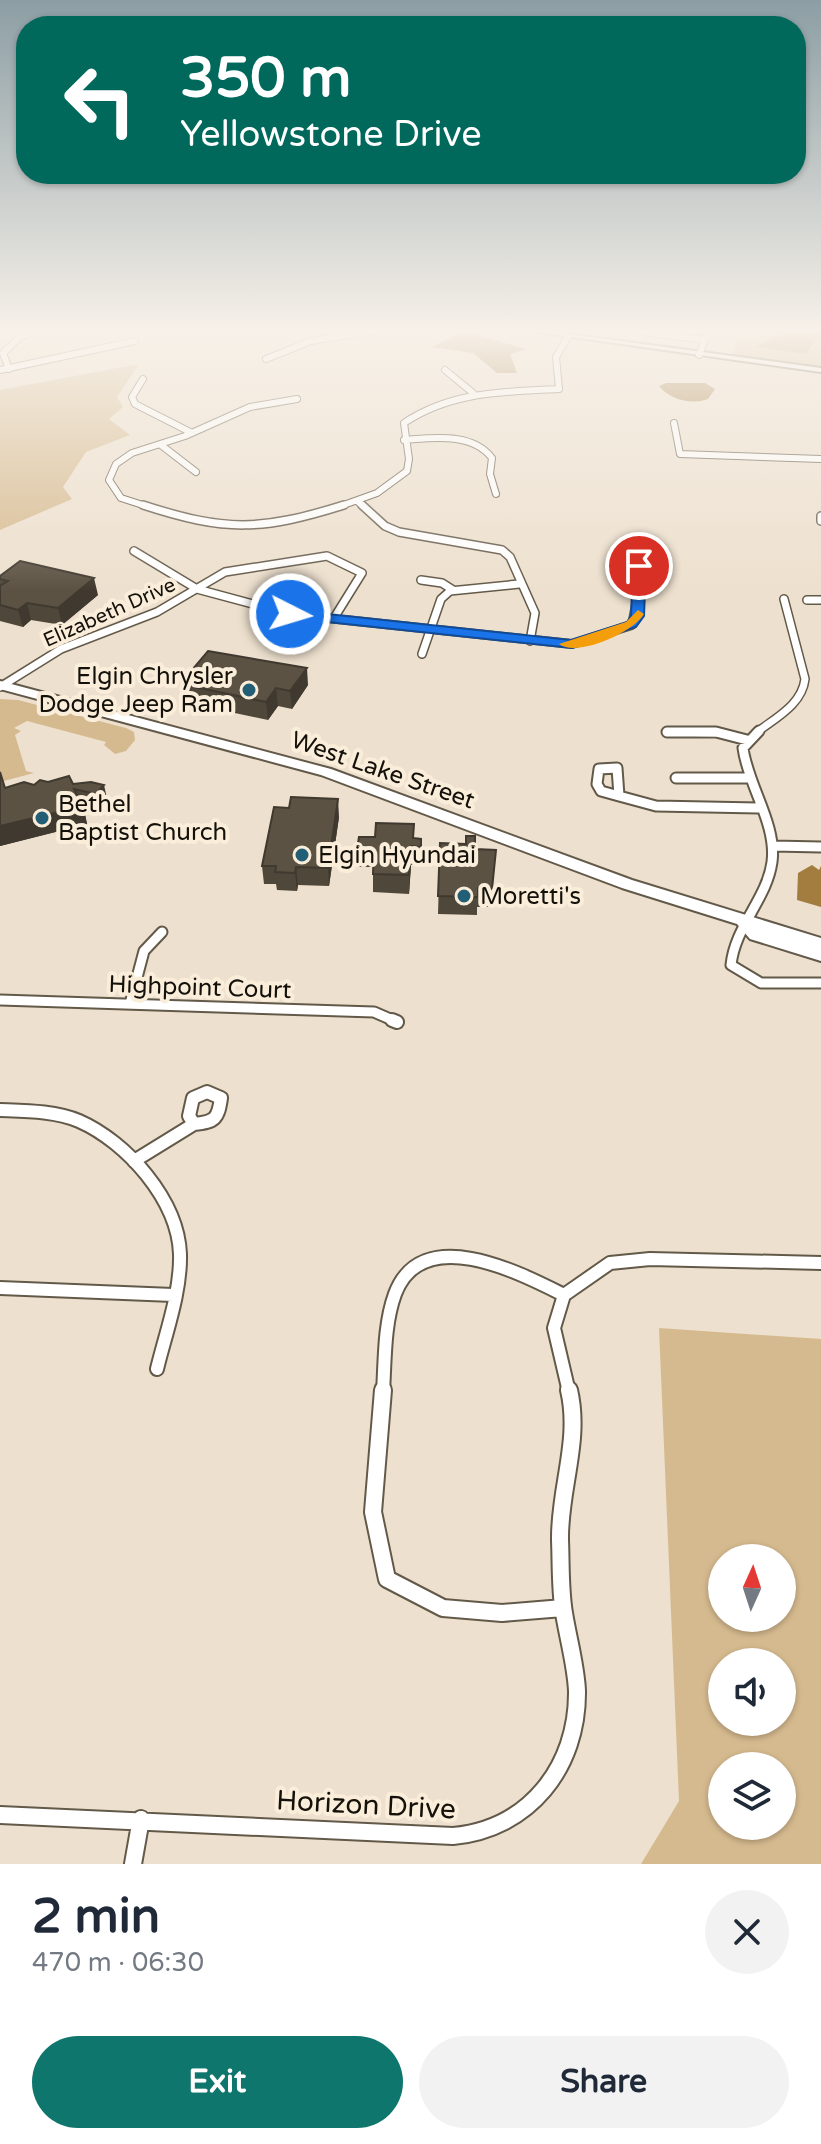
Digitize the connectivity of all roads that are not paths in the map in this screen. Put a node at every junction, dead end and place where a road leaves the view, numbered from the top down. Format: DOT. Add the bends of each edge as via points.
graph roads {
  1 [pos="161,417"];
  2 [pos="228,417"];
  3 [pos="411,417"];
  4 [pos="674,423"];
  5 [pos="192,433"];
  6 [pos="404,440"];
  7 [pos="161,445"];
  8 [pos="821,459"];
  9 [pos="196,472"];
  10 [pos="496,494"];
  11 [pos="357,501"];
  12 [pos="134,551"];
  13 [pos="645,558"];
  14 [pos="421,580"];
  15 [pos="519,584"];
  16 [pos="197,589"];
  17 [pos="453,590"];
  18 [pos="784,599"];
  19 [pos="807,600"];
  20 [pos="821,600"];
  21 [pos="334,618"];
  22 [pos="430,629"];
  23 [pos="530,641"];
  24 [pos="422,654"];
  25 [pos="1,686"];
  26 [pos="667,732"];
  27 [pos="747,740"];
  28 [pos="676,778"];
  29 [pos="749,778"];
  30 [pos="619,796"];
  31 [pos="758,808"];
  32 [pos="773,846"];
  33 [pos="821,847"];
  34 [pos="744,922"];
  35 [pos="162,932"];
  36 [pos="821,944"];
  37 [pos="821,955"];
  38 [pos="821,983"];
  39 [pos="0,1000"];
  40 [pos="130,1004"];
  41 [pos="397,1022"];
  42 [pos="0,1110"];
  43 [pos="194,1124"];
  44 [pos="134,1161"];
  45 [pos="821,1263"];
  46 [pos="0,1288"];
  47 [pos="173,1295"];
  48 [pos="564,1295"];
  49 [pos="157,1369"];
  50 [pos="563,1608"];
  51 [pos="0,1815"];
  52 [pos="141,1819"];
  53 [pos="133,1864"];
  1 -- 5 [label="street"];
  2 -- 5 [label="street"];
  3 -- 6 [label="street" via="404,423"];
  4 -- 8 [label="street" via="680,454"];
  5 -- 7 [label="street"];
  6 -- 10 [label="street" via="466,442 487,449"];
  6 -- 11 [label="street" via="410,458 406,473 388,489"];
  7 -- 9 [label="street"];
  7 -- 11 [label="street" via="121,460 109,480 115,493 230,527"];
  11 -- 15 [label="street" via="399,532 502,550 510,557"];
  12 -- 16 [label="street"];
  13 -- 23 [label="street" via="639,566 632,625 572,644"];
  14 -- 17 [label="street"];
  15 -- 17 [label="street"];
  15 -- 23 [label="street" via="535,613"];
  16 -- 21 [label="street" via="290,614"];
  16 -- 21 [label="street, Elizabeth Drive" via="225,572 327,556 362,573"];
  16 -- 25 [label="street, Elizabeth Drive" via="157,612 61,649"];
  17 -- 22 [label="street" via="441,599"];
  18 -- 27 [label="street" via="804,688 797,701"];
  19 -- 20 [label="street"];
  21 -- 22 [label="street"];
  22 -- 23 [label="street"];
  22 -- 24 [label="street"];
  25 -- 34 [label="highway, West Lake Street" via="326,772"];
  26 -- 27 [label="street" via="716,732"];
  27 -- 29 [label="street" via="743,756"];
  28 -- 29 [label="street"];
  29 -- 31 [label="street"];
  30 -- 31 [label="street" via="674,809"];
  31 -- 32 [label="street"];
  32 -- 33 [label="street"];
  32 -- 34 [label="street" via="772,864"];
  34 -- 36 [label="highway, West Lake Street"];
  34 -- 37 [label="highway, West Lake Street" via="756,935"];
  34 -- 38 [label="street" via="731,952 731,965 742,979"];
  35 -- 40 [label="street" via="144,951"];
  39 -- 40 [label="street, Highpoint Court"];
  40 -- 41 [label="street, Highpoint Court" via="374,1012"];
  42 -- 44 [label="street" via="57,1114 82,1122"];
  43 -- 44 [label="street"];
  44 -- 47 [label="street" via="170,1212 176,1230 180,1254"];
  45 -- 48 [label="street" via="610,1263"];
  46 -- 47 [label="street"];
  47 -- 49 [label="street"];
  48 -- 50 [label="street, Horizon Drive" via="554,1328 570,1396 573,1446 560,1536"];
  48 -- 50 [label="street" via="495,1262 457,1255 422,1265 399,1286 389,1316 373,1512 387,1579 443,1608 502,1613"];
  50 -- 52 [label="street, Horizon Drive" via="577,1690 570,1743 540,1798 497,1827 453,1836"];
  51 -- 52 [label="street, Horizon Drive"];
  52 -- 53 [label="street"];
}
